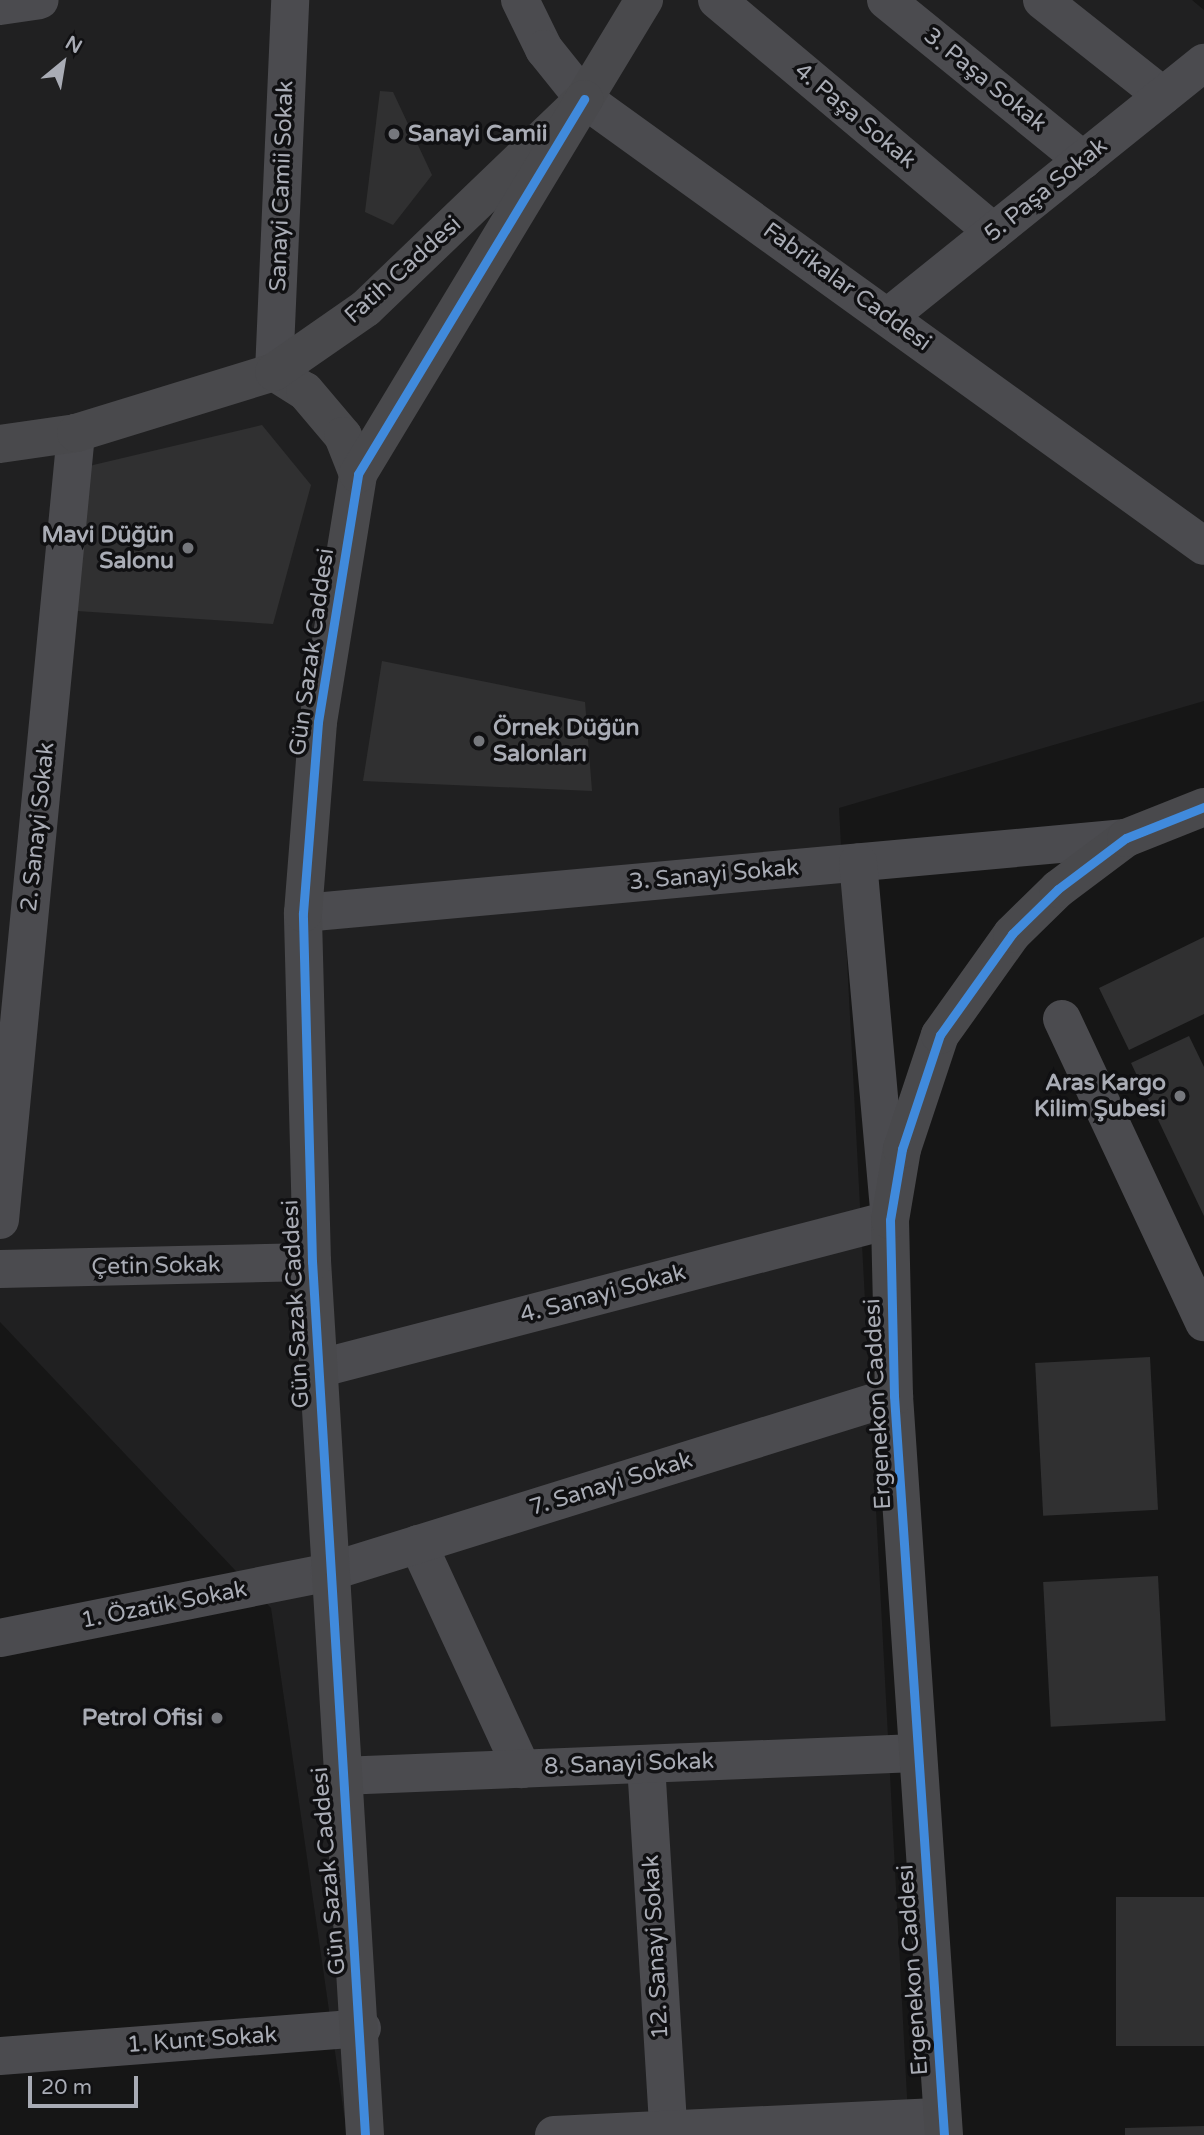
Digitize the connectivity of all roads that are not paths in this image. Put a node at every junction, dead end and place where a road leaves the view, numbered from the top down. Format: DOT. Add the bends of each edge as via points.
graph roads {
  1 [pos="40,0"];
  2 [pos="290,0"];
  3 [pos="520,0"];
  4 [pos="644,0"];
  5 [pos="718,0"];
  6 [pos="886,0"];
  7 [pos="1042,0"];
  8 [pos="0,6"];
  9 [pos="1204,63"];
  10 [pos="1163,96"];
  11 [pos="584,99"];
  12 [pos="1083,160"];
  13 [pos="993,232"];
  14 [pos="889,316"];
  15 [pos="274,372"];
  16 [pos="76,433"];
  17 [pos="0,444"];
  18 [pos="358,474"];
  19 [pos="1204,546"];
  20 [pos="1204,807"];
  21 [pos="1126,838"];
  22 [pos="858,862"];
  23 [pos="303,913"];
  24 [pos="1062,1019"];
  25 [pos="0,1220"];
  26 [pos="890,1220"];
  27 [pos="312,1262"];
  28 [pos="0,1269"];
  29 [pos="1204,1322"];
  30 [pos="317,1369"];
  31 [pos="894,1396"];
  32 [pos="418,1544"];
  33 [pos="329,1572"];
  34 [pos="0,1638"];
  35 [pos="917,1753"];
  36 [pos="646,1764"];
  37 [pos="522,1769"];
  38 [pos="340,1776"];
  39 [pos="362,2028"];
  40 [pos="0,2056"];
  41 [pos="943,2126"];
  42 [pos="668,2132"];
  43 [pos="365,2135"];
  44 [pos="554,2135"];
  1 -- 8 [label="street"];
  2 -- 15 [label="street, Sanayi Camii Sokak"];
  3 -- 11 [label="street, Fabrikalar Caddesi" via="544,48"];
  4 -- 11 [label="street, Fatih Caddesi"];
  5 -- 13 [label="street, 4. Paşa Sokak"];
  6 -- 12 [label="street, 3. Paşa Sokak"];
  7 -- 10 [label="street"];
  9 -- 10 [label="street, 5. Paşa Sokak"];
  10 -- 12 [label="street, 5. Paşa Sokak"];
  11 -- 14 [label="street, Fabrikalar Caddesi"];
  11 -- 15 [label="street, Fatih Caddesi" via="366,308"];
  11 -- 18 [label="street"];
  12 -- 13 [label="street, 5. Paşa Sokak"];
  13 -- 14 [label="street, 5. Paşa Sokak"];
  14 -- 19 [label="street, Fabrikalar Caddesi"];
  15 -- 16 [label="street, Fatih Caddesi"];
  15 -- 18 [label="street" via="304,391 343,436"];
  16 -- 17 [label="street, Fatih Caddesi"];
  16 -- 25 [label="street, 2. Sanayi Sokak"];
  18 -- 23 [label="street, Gün Sazak Caddesi" via="318,722"];
  20 -- 21 [label="street, Ergenekon Caddesi"];
  21 -- 22 [label="street, 3. Sanayi Sokak"];
  21 -- 26 [label="street, Ergenekon Caddesi" via="1058,889 1012,934 940,1035 902,1149"];
  22 -- 23 [label="street, 3. Sanayi Sokak"];
  22 -- 26 [label="street"];
  23 -- 27 [label="street, Gün Sazak Caddesi"];
  24 -- 29 [label="street"];
  26 -- 30 [label="street, 4. Sanayi Sokak"];
  26 -- 31 [label="street, Ergenekon Caddesi"];
  27 -- 28 [label="street, Çetin Sokak"];
  27 -- 30 [label="street, Gün Sazak Caddesi"];
  30 -- 33 [label="street, Gün Sazak Caddesi"];
  31 -- 32 [label="street, 7. Sanayi Sokak"];
  31 -- 35 [label="street, Ergenekon Caddesi"];
  32 -- 33 [label="street, 7. Sanayi Sokak"];
  32 -- 37 [label="street"];
  33 -- 34 [label="street, 1. Özatik Sokak"];
  33 -- 38 [label="street, Gün Sazak Caddesi"];
  35 -- 36 [label="street, 8. Sanayi Sokak"];
  35 -- 41 [label="street, Ergenekon Caddesi"];
  36 -- 37 [label="street, 8. Sanayi Sokak"];
  36 -- 42 [label="street, 12. Sanayi Sokak"];
  37 -- 38 [label="street, 8. Sanayi Sokak"];
  38 -- 39 [label="street, Gün Sazak Caddesi"];
  39 -- 40 [label="street, 1. Kunt Sokak"];
  39 -- 43 [label="street, Gün Sazak Caddesi"];
  41 -- 42 [label="street"];
  42 -- 44 [label="street"];
}
